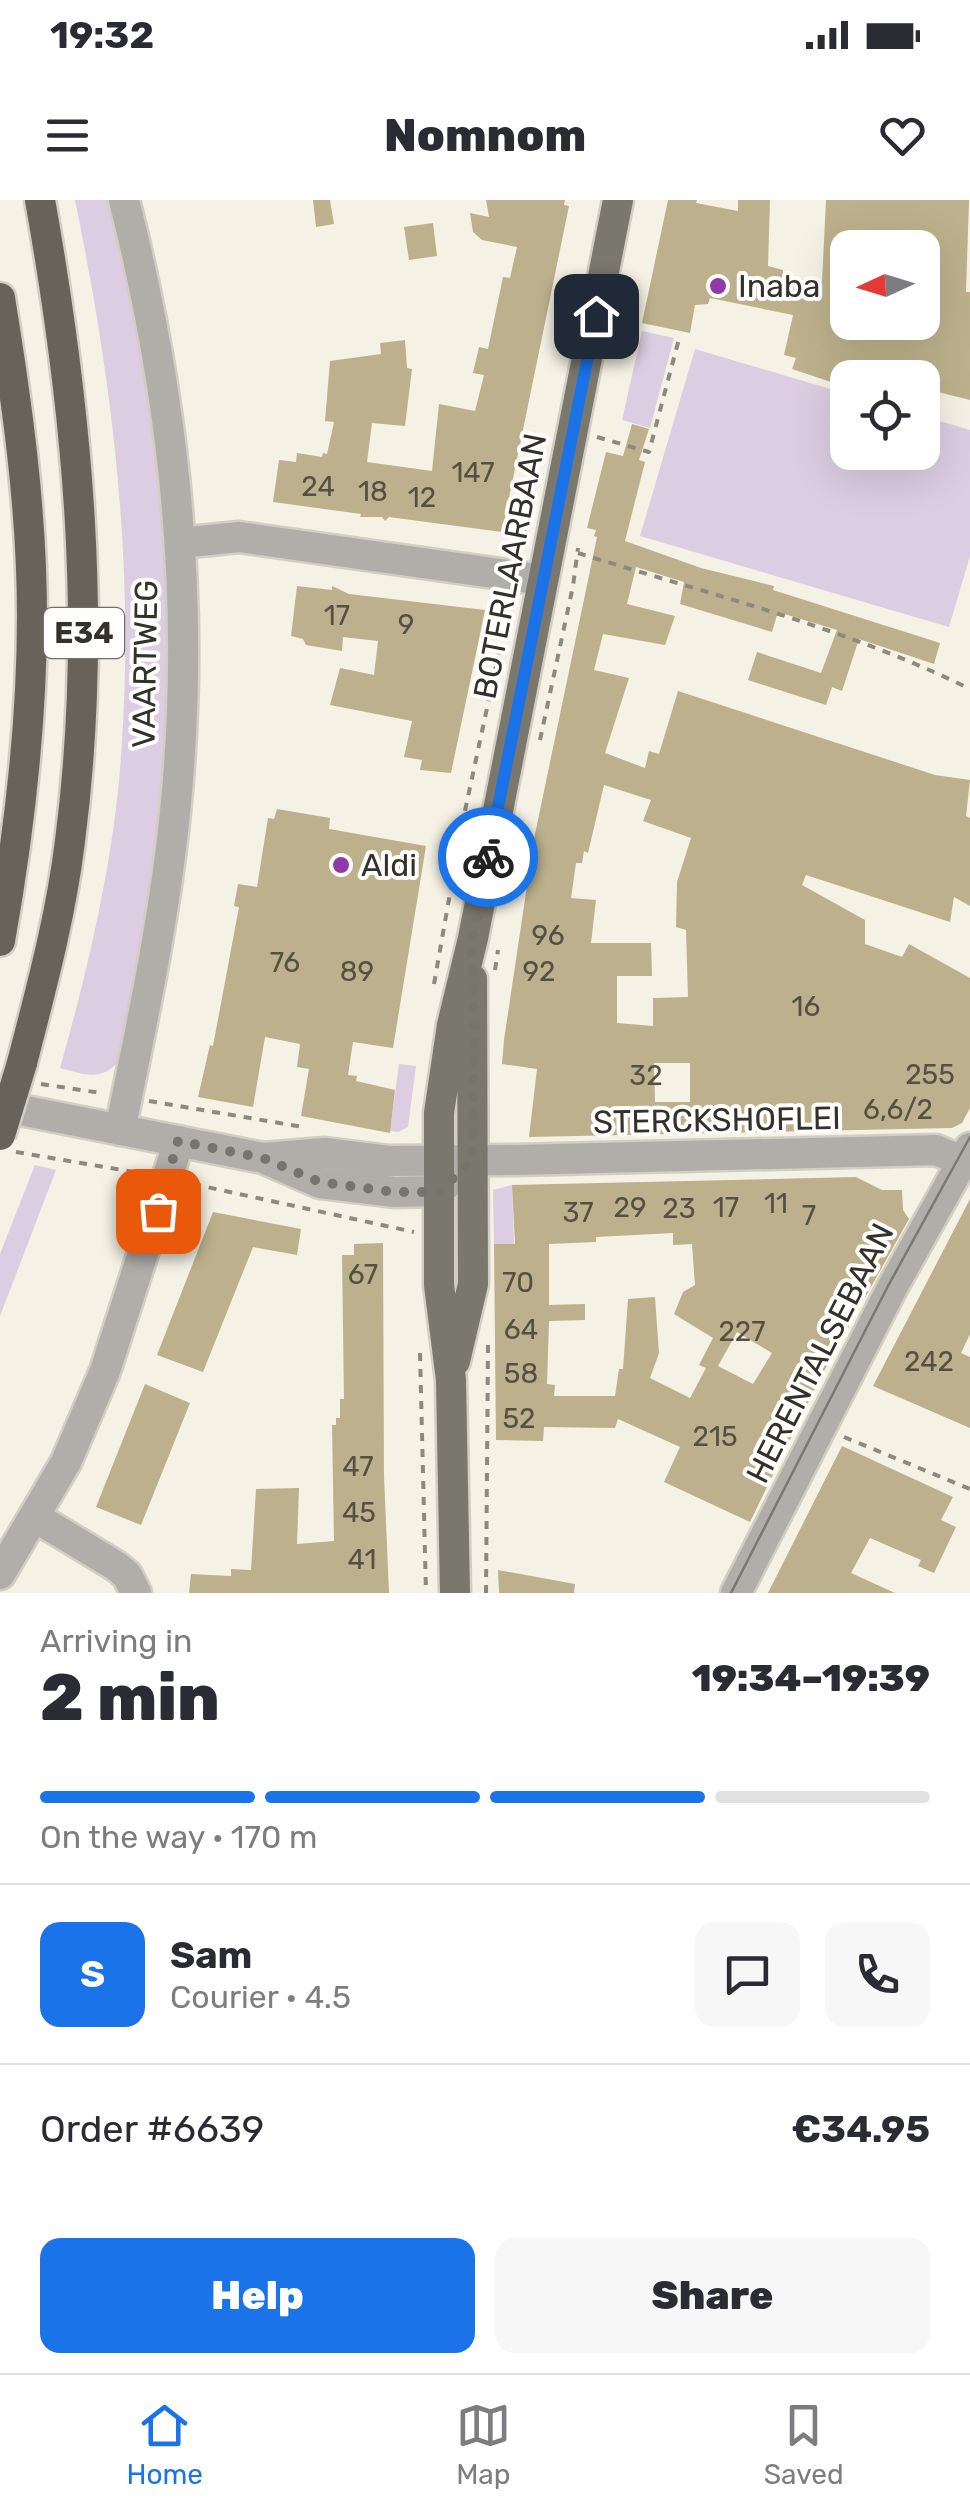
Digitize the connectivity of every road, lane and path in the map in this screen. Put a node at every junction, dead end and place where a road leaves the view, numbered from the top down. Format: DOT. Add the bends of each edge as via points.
graph roads {
  1 [pos="40,200"];
  2 [pos="124,200"];
  3 [pos="618,200"];
  4 [pos="0,298"];
  5 [pos="680,335"];
  6 [pos="598,437"];
  7 [pos="526,522"];
  8 [pos="180,543"];
  9 [pos="529,578"];
  10 [pos="970,689"];
  11 [pos="538,753"];
  12 [pos="463,820"];
  13 [pos="0,941"];
  14 [pos="485,945"];
  15 [pos="493,980"];
  16 [pos="127,1097"];
  17 [pos="0,1106"];
  18 [pos="210,1112"];
  19 [pos="120,1130"];
  20 [pos="0,1136"];
  21 [pos="178,1141"];
  22 [pos="0,1150"];
  23 [pos="966,1154"];
  24 [pos="263,1158"];
  25 [pos="439,1160"];
  26 [pos="472,1160"];
  27 [pos="182,1182"];
  28 [pos="439,1192"];
  29 [pos="418,1233"];
  30 [pos="488,1327"];
  31 [pos="420,1352"];
  32 [pos="451,1380"];
  33 [pos="821,1427"];
  34 [pos="970,1489"];
  35 [pos="35,1517"];
  36 [pos="0,1574"];
  37 [pos="136,1593"];
  38 [pos="426,1593"];
  39 [pos="455,1593"];
  40 [pos="486,1593"];
  41 [pos="736,1593"];
  1 -- 20 [label="highway, E34, bridge" via="75,431 82,530 81,744 52,945"];
  2 -- 8 [label="street, VAARTWEG" via="161,362"];
  3 -- 9 [label="main road, BOTERLAARBAAN"];
  4 -- 13 [label="highway, E34" via="21,429 32,614 28,743"];
  5 -- 6 [label="path" via="650,452"];
  7 -- 9 [label="path"];
  8 -- 9 [label="street" via="239,538"];
  8 -- 16 [label="street, VAARTWEG" via="178,776"];
  9 -- 12 [label="path"];
  9 -- 14 [label="main road, BOTERLAARBAAN"];
  10 -- 11 [label="path" via="810,626 578,553"];
  14 -- 15 [label="path"];
  14 -- 25 [label="main road, BOTERLAARBAAN" via="452,1025"];
  14 -- 26 [label="main road, BOTERLAARBAAN" via="475,1026"];
  16 -- 18 [label="path"];
  16 -- 19 [label="street, VAARTWEG"];
  17 -- 19 [label="street, STERCKSHOFLEI"];
  19 -- 21 [label="street, STERCKSHOFLEI"];
  21 -- 24 [label="street, STERCKSHOFLEI"];
  21 -- 27 [label="street"];
  22 -- 27 [label="path"];
  23 -- 26 [label="street, STERCKSHOFLEI"];
  23 -- 33 [label="street, HERENTALSEBAAN"];
  24 -- 25 [label="street, STERCKSHOFLEI" via="325,1153"];
  24 -- 28 [label="street, STERCKSHOFLEI" via="320,1182"];
  25 -- 26 [label="street, STERCKSHOFLEI"];
  25 -- 28 [label="main road, BOTERLAARBAAN"];
  26 -- 28 [label="street"];
  26 -- 32 [label="main road, BOTERLAARBAAN" via="473,1284"];
  27 -- 29 [label="path"];
  27 -- 35 [label="street" via="66,1462"];
  28 -- 32 [label="main road, BOTERLAARBAAN" via="438,1285"];
  30 -- 40 [label="path"];
  31 -- 38 [label="path"];
  32 -- 39 [label="main road, BOTERLAARBAAN"];
  33 -- 34 [label="path"];
  33 -- 41 [label="street, HERENTALSEBAAN"];
  35 -- 36 [label="street"];
  35 -- 37 [label="street" via="116,1566"];
}
